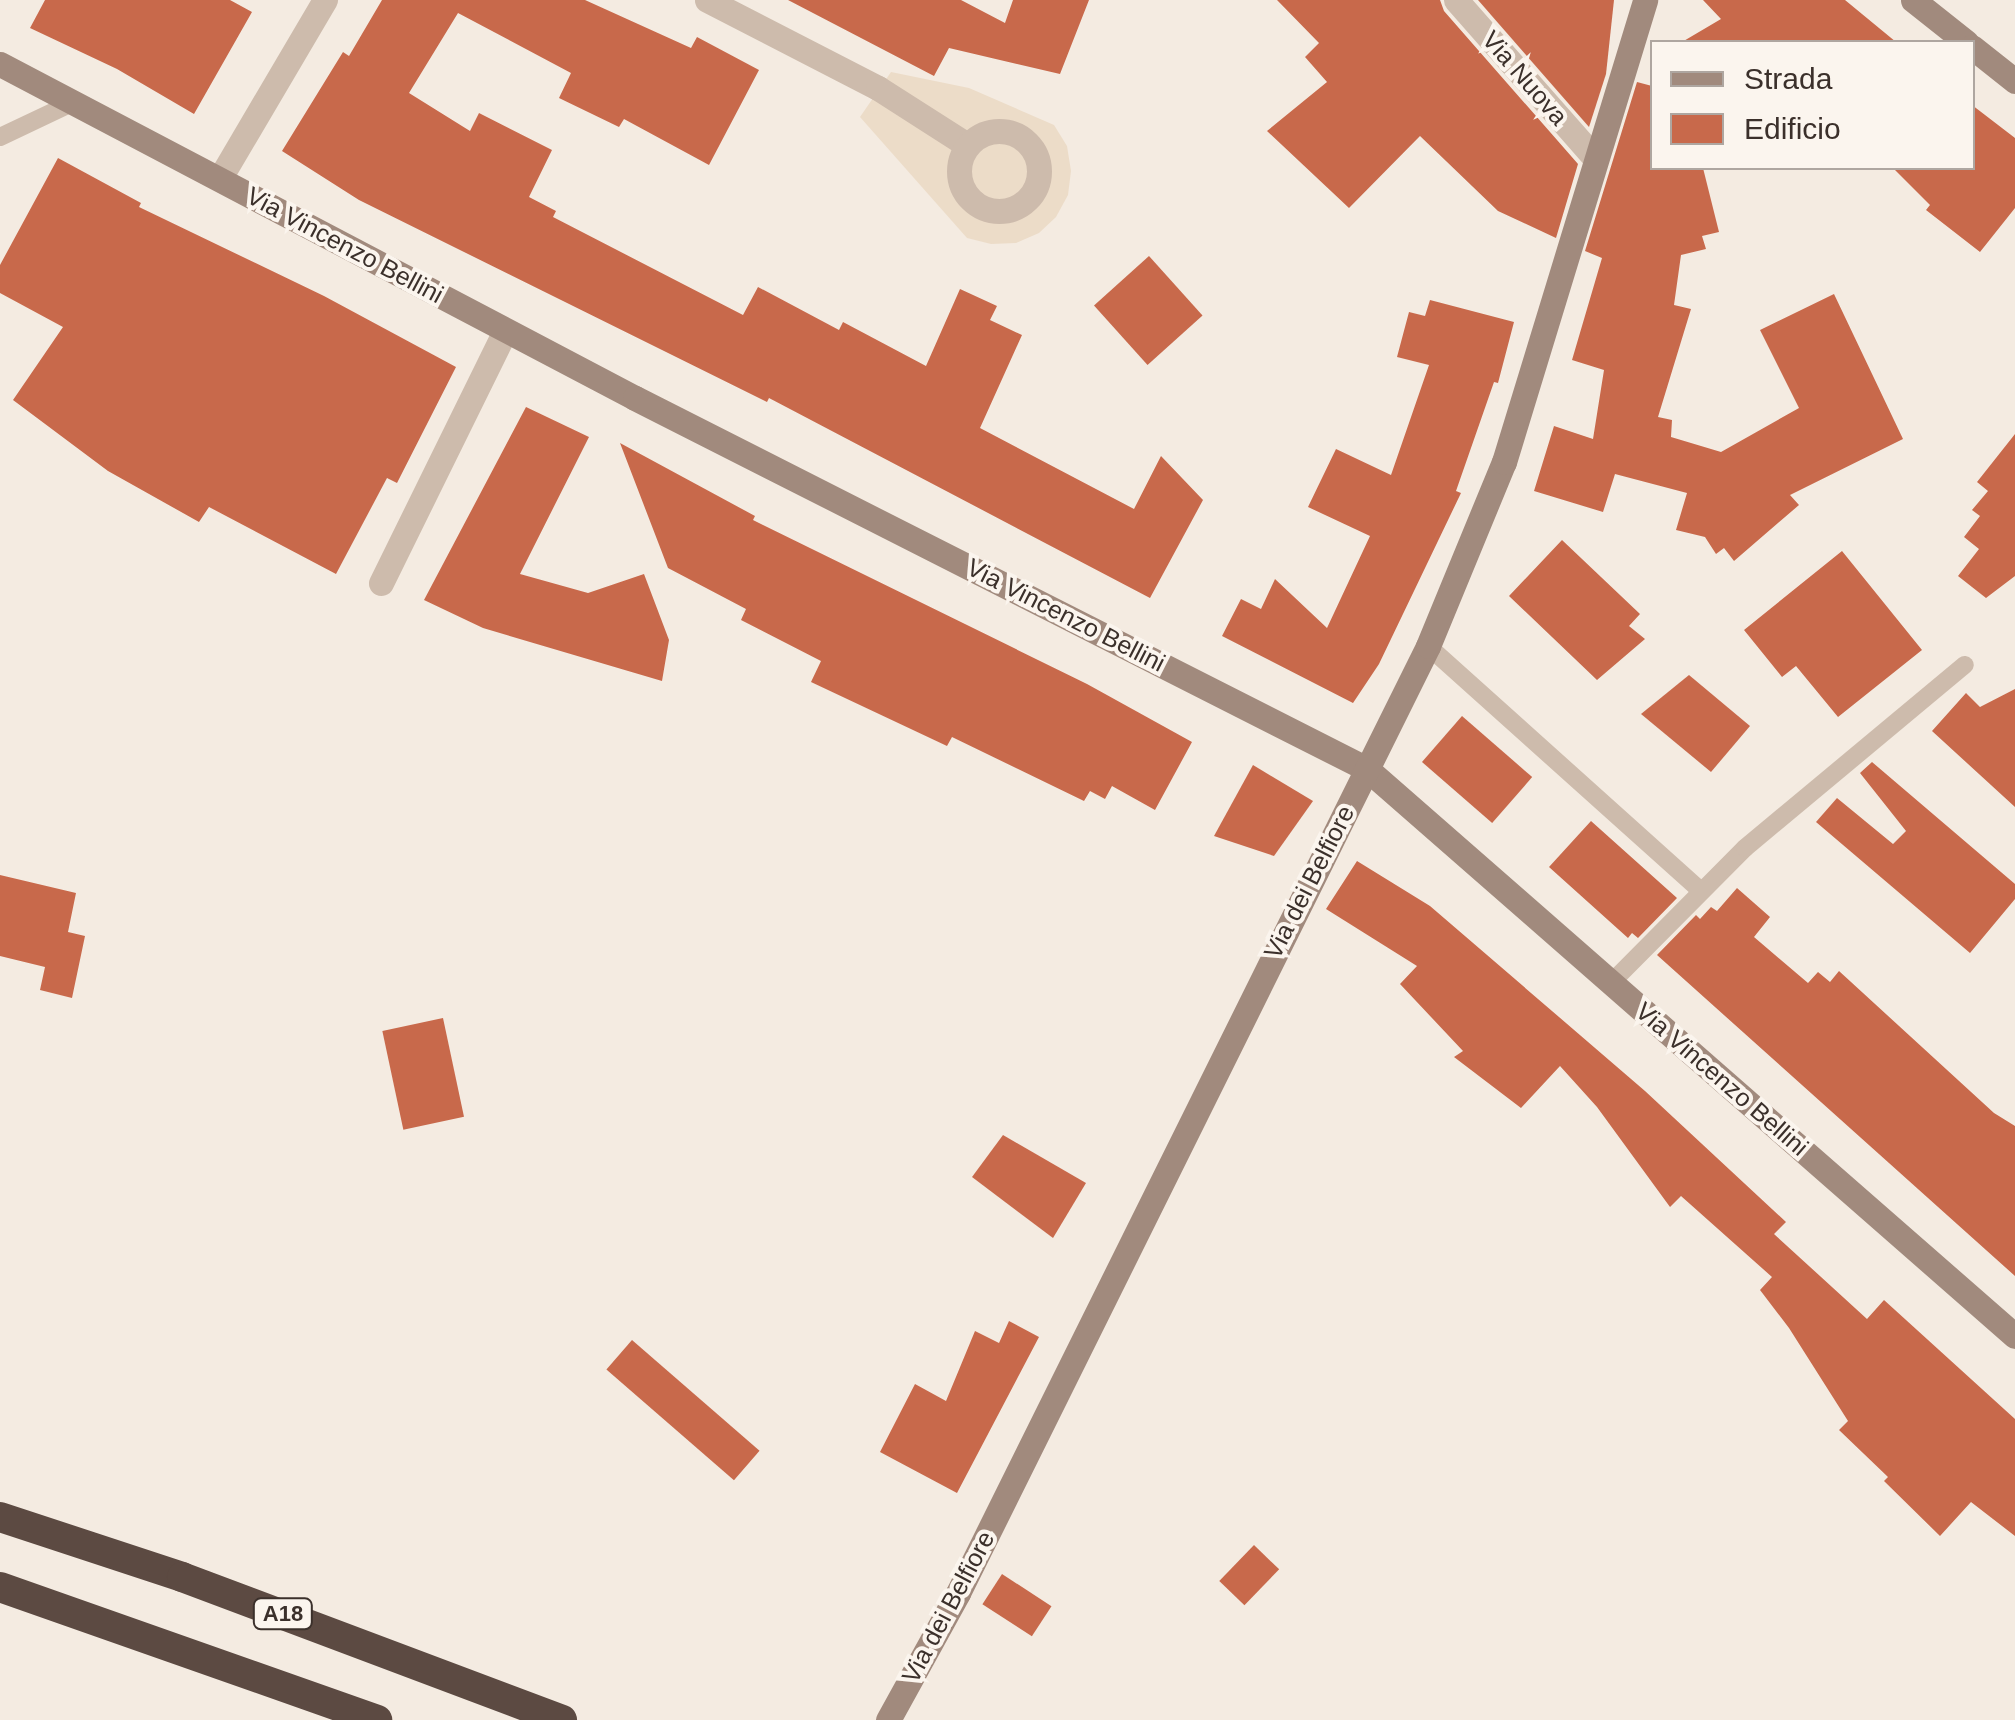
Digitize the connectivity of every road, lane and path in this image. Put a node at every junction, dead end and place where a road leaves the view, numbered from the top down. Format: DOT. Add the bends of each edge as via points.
graph roads {
  1 [pos="325,0"];
  2 [pos="707,0"];
  3 [pos="1456,0"];
  4 [pos="1913,0"];
  5 [pos="1642,3"];
  6 [pos="1963,40"];
  7 [pos="1975,49"];
  8 [pos="0,64"];
  9 [pos="2015,81"];
  10 [pos="74,102"];
  11 [pos="0,137"];
  12 [pos="967,145"];
  13 [pos="1594,157"];
  14 [pos="220,178"];
  15 [pos="505,331"];
  16 [pos="381,584"];
  17 [pos="1428,646"];
  18 [pos="1965,665"];
  19 [pos="1367,769"];
  20 [pos="1699,890"];
  21 [pos="1611,982"];
  22 [pos="2015,1336"];
  23 [pos="0,1517"];
  24 [pos="0,1587"];
  25 [pos="377,1720"];
  26 [pos="562,1720"];
  27 [pos="888,1720"];
  1 -- 14 [label="street"];
  2 -- 12 [label="street" via="878,88"];
  3 -- 13 [label="street, Via Nuova"];
  4 -- 6 [label="street"];
  5 -- 13 [label="street, Via dei Belfiore"];
  7 -- 9 [label="street"];
  8 -- 10 [label="street, Via Vincenzo Bellini"];
  10 -- 11 [label="lane"];
  10 -- 14 [label="street, Via Vincenzo Bellini"];
  13 -- 17 [label="street, Via dei Belfiore" via="1504,462"];
  14 -- 15 [label="street, Via Vincenzo Bellini"];
  15 -- 16 [label="street"];
  15 -- 19 [label="street, Via Vincenzo Bellini"];
  17 -- 19 [label="street, Via dei Belfiore"];
  17 -- 20 [label="lane"];
  18 -- 20 [label="lane"];
  19 -- 21 [label="street, Via Vincenzo Bellini"];
  19 -- 27 [label="street, Via dei Belfiore" via="958,1593"];
  20 -- 21 [label="lane"];
  21 -- 22 [label="street, Via Vincenzo Bellini"];
  23 -- 26 [label="highway, A18" via="182,1577"];
  24 -- 25 [label="highway"];
}
